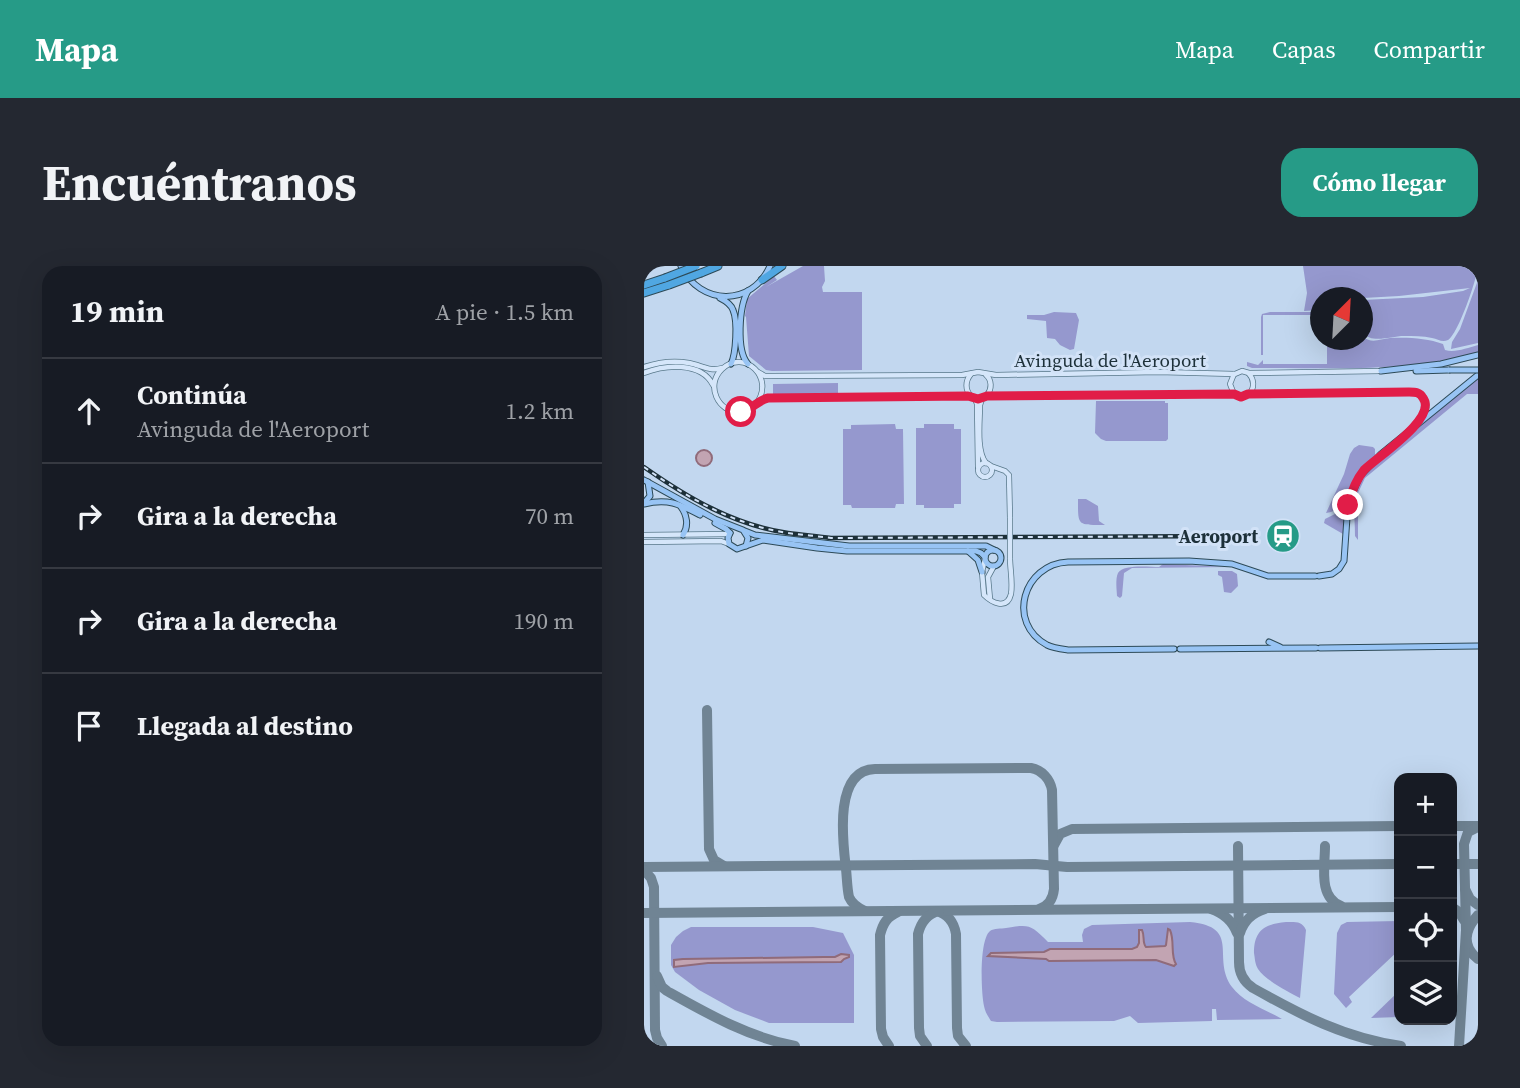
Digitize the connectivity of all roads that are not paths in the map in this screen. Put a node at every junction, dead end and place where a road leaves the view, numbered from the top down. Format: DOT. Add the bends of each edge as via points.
graph roads {
  1 [pos="681,266"];
  2 [pos="718,266"];
  3 [pos="770,266"];
  4 [pos="782,266"];
  5 [pos="698,268"];
  6 [pos="762,280"];
  7 [pos="667,281"];
  8 [pos="644,285"];
  9 [pos="748,291"];
  10 [pos="644,293"];
  11 [pos="718,296"];
  12 [pos="1478,355"];
  13 [pos="748,364"];
  14 [pos="729,365"];
  15 [pos="644,367"];
  16 [pos="1381,371"];
  17 [pos="758,372"];
  18 [pos="644,373"];
  19 [pos="1249,373"];
  20 [pos="1478,373"];
  21 [pos="971,374"];
  22 [pos="985,374"];
  23 [pos="1235,374"];
  24 [pos="714,387"];
  25 [pos="1234,394"];
  26 [pos="1248,394"];
  27 [pos="1419,394"];
  28 [pos="973,397"];
  29 [pos="985,397"];
  30 [pos="757,404"];
  31 [pos="1416,426"];
  32 [pos="989,464"];
  33 [pos="978,467"];
  34 [pos="1004,470"];
  35 [pos="992,473"];
  36 [pos="645,481"];
  37 [pos="644,503"];
  38 [pos="679,505"];
  39 [pos="743,530"];
  40 [pos="729,534"];
  41 [pos="644,535"];
  42 [pos="683,535"];
  43 [pos="644,542"];
  44 [pos="729,544"];
  45 [pos="746,546"];
  46 [pos="994,550"];
  47 [pos="968,551"];
  48 [pos="985,558"];
  49 [pos="994,566"];
  50 [pos="982,572"];
  51 [pos="990,600"];
  52 [pos="1269,642"];
  53 [pos="1478,646"];
  54 [pos="1283,648"];
  1 -- 11 [label="main road" via="696,286"];
  2 -- 5 [label="highway"];
  3 -- 6 [label="main road"];
  4 -- 6 [label="highway"];
  5 -- 7 [label="highway, bridge"];
  6 -- 9 [label="main road"];
  7 -- 8 [label="highway"];
  7 -- 10 [label="highway"];
  9 -- 11 [label="main road"];
  9 -- 13 [label="main road" via="741,317 741,353"];
  11 -- 14 [label="main road" via="729,302 734,313 735,353"];
  12 -- 16 [label="main road"];
  13 -- 14 [label="street"];
  13 -- 17 [label="street"];
  14 -- 15 [label="street" via="710,369 671,361"];
  14 -- 24 [label="street" via="718,374"];
  16 -- 19 [label="street, Avinguda de l'Aeroport"];
  16 -- 20 [label="main road, bridge"];
  17 -- 21 [label="street, Avinguda de l'Aeroport" via="771,376"];
  17 -- 30 [label="street" via="763,386"];
  18 -- 24 [label="street" via="672,367 690,369 706,375"];
  19 -- 23 [label="street, Avinguda de l'Aeroport"];
  19 -- 26 [label="street" via="1253,384"];
  20 -- 31 [label="main road"];
  21 -- 22 [label="street, Avinguda de l'Aeroport"];
  21 -- 28 [label="street" via="966,384"];
  22 -- 23 [label="street, Avinguda de l'Aeroport"];
  22 -- 29 [label="street, Avinguda de l'Aeroport" via="991,389"];
  23 -- 25 [label="street, Avinguda de l'Aeroport" via="1230,383"];
  24 -- 30 [label="street" via="715,396 728,410 745,411"];
  25 -- 26 [label="street, Avinguda de l'Aeroport"];
  25 -- 29 [label="street, Avinguda de l'Aeroport"];
  26 -- 27 [label="street, Avinguda de l'Aeroport"];
  27 -- 31 [label="main road" via="1426,408"];
  28 -- 29 [label="street, Avinguda de l'Aeroport"];
  28 -- 30 [label="street, Avinguda de l'Aeroport" via="768,398"];
  28 -- 33 [label="street"];
  29 -- 32 [label="street" via="981,448"];
  31 -- 54 [label="main road" via="1360,476 1348,503 1344,561 1332,574 1269,576 1233,564 1189,561 1070,562 1041,571 1025,596 1025,616 1034,634 1060,649"];
  32 -- 33 [label="street"];
  32 -- 34 [label="street"];
  32 -- 35 [label="street"];
  33 -- 35 [label="street" via="982,477"];
  34 -- 35 [label="street"];
  34 -- 51 [label="street, bridge" via="1010,478 1010,596 1004,603"];
  36 -- 37 [label="main road" via="650,493"];
  36 -- 39 [label="main road"];
  37 -- 38 [label="main road"];
  38 -- 40 [label="main road"];
  38 -- 42 [label="main road" via="687,519"];
  39 -- 40 [label="main road"];
  39 -- 45 [label="main road"];
  39 -- 46 [label="main road" via="849,546 982,546"];
  40 -- 42 [label="street"];
  40 -- 44 [label="main road"];
  41 -- 42 [label="street"];
  43 -- 44 [label="street"];
  44 -- 45 [label="main road" via="737,549"];
  45 -- 47 [label="main road" via="763,540 846,551"];
  46 -- 48 [label="main road"];
  46 -- 49 [label="main road" via="1001,558"];
  47 -- 48 [label="main road"];
  47 -- 50 [label="main road"];
  48 -- 49 [label="main road"];
  48 -- 50 [label="street"];
  49 -- 51 [label="street" via="988,577"];
  50 -- 51 [label="street" via="982,591"];
  52 -- 54 [label="main road"];
  53 -- 54 [label="main road"];
}
